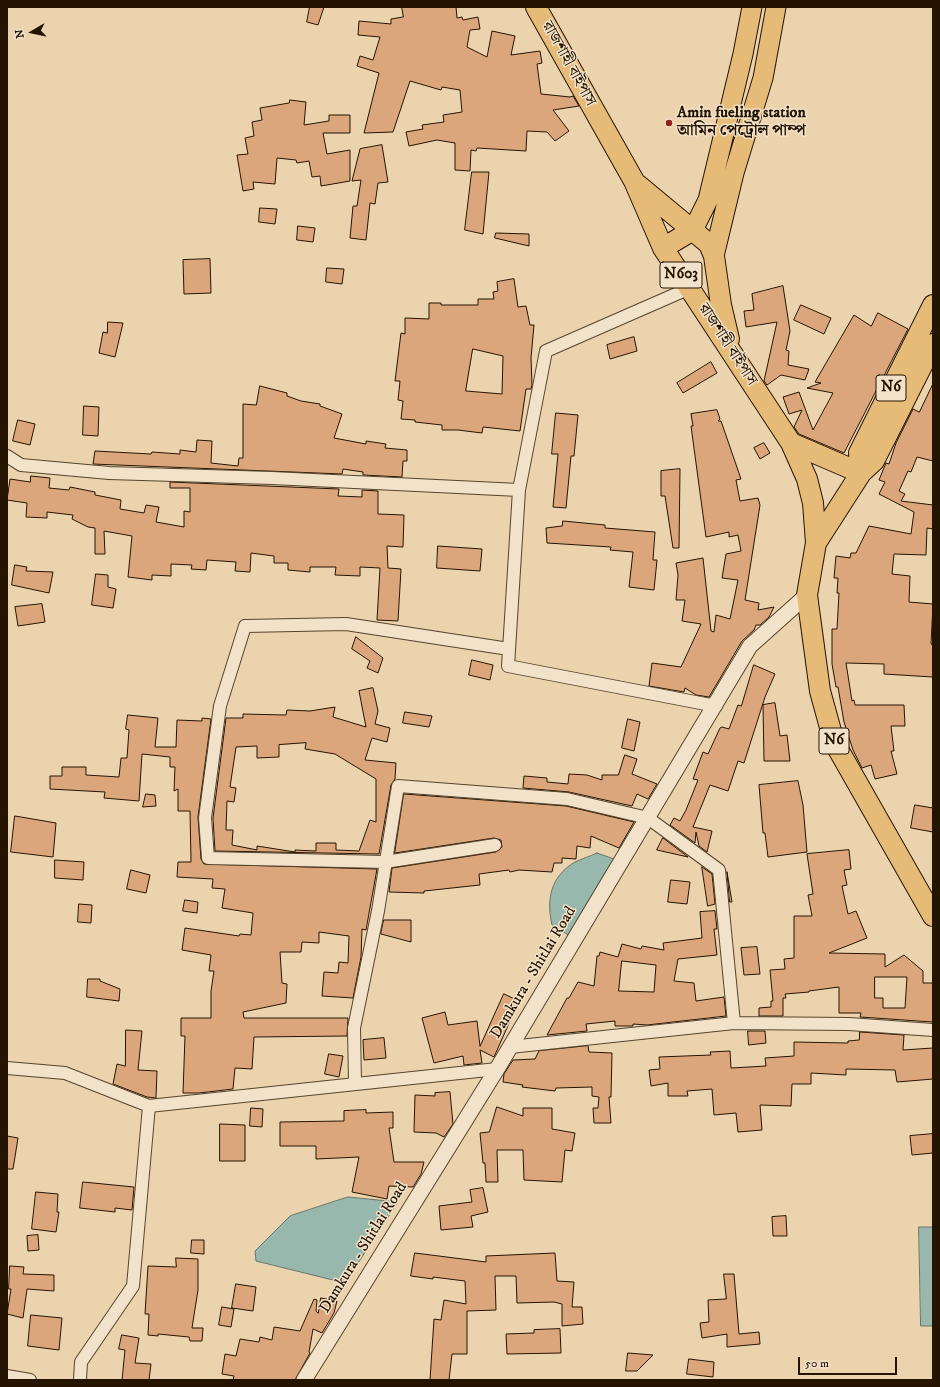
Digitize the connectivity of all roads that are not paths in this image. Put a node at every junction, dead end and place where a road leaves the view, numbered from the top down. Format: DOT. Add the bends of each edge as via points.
graph roads {
  1 [pos="536,7"];
  2 [pos="752,7"];
  3 [pos="776,7"];
  4 [pos="634,181"];
  5 [pos="693,230"];
  6 [pos="663,248"];
  7 [pos="714,256"];
  8 [pos="690,288"];
  9 [pos="933,305"];
  10 [pos="933,344"];
  11 [pos="732,353"];
  12 [pos="791,443"];
  13 [pos="7,456"];
  14 [pos="861,473"];
  15 [pos="519,490"];
  16 [pos="816,543"];
  17 [pos="807,595"];
  18 [pos="509,649"];
  19 [pos="716,706"];
  20 [pos="648,818"];
  21 [pos="495,846"];
  22 [pos="385,862"];
  23 [pos="933,916"];
  24 [pos="734,1023"];
  25 [pos="933,1030"];
  26 [pos="510,1047"];
  27 [pos="7,1068"];
  28 [pos="497,1069"];
  29 [pos="355,1084"];
  30 [pos="149,1106"];
  31 [pos="7,1376"];
  32 [pos="30,1380"];
  33 [pos="80,1380"];
  34 [pos="304,1380"];
  1 -- 4 [label="highway, রাজশাহী বাইপাস / N603"];
  2 -- 5 [label="main road" via="708,200"];
  3 -- 7 [label="main road" via="763,78 734,173"];
  4 -- 5 [label="highway"];
  4 -- 6 [label="highway, রাজশাহী বাইপাস / N603"];
  5 -- 6 [label="highway, N603"];
  5 -- 7 [label="highway" via="709,244"];
  6 -- 8 [label="highway, রাজশাহী বাইপাস / N603"];
  7 -- 11 [label="highway, N603" via="721,305"];
  8 -- 11 [label="highway, রাজশাহী বাইপাস / N603"];
  8 -- 15 [label="street" via="546,351"];
  9 -- 14 [label="highway, N6" via="859,453"];
  10 -- 14 [label="highway, N6" via="874,461"];
  11 -- 12 [label="highway, রাজশাহী বাইপাস / N603"];
  12 -- 14 [label="highway"];
  12 -- 16 [label="highway, রাজশাহী বাইপাস / N603" via="807,479 813,503"];
  13 -- 15 [label="street" via="21,465 109,473"];
  14 -- 16 [label="highway, N6"];
  15 -- 18 [label="street"];
  16 -- 17 [label="highway, N6"];
  17 -- 19 [label="street, Damkura - Shitlai Road" via="750,646"];
  17 -- 23 [label="highway, N6" via="820,691 834,742"];
  18 -- 19 [label="street" via="508,666"];
  18 -- 22 [label="street" via="346,624 245,626 220,706 205,818 208,858"];
  19 -- 20 [label="street, Damkura - Shitlai Road"];
  20 -- 22 [label="street" via="566,799 398,786"];
  20 -- 24 [label="street" via="719,870"];
  20 -- 26 [label="street, Damkura - Shitlai Road"];
  21 -- 22 [label="street"];
  22 -- 29 [label="street" via="378,911 354,1028"];
  24 -- 25 [label="street" via="848,1024"];
  24 -- 26 [label="street"];
  26 -- 28 [label="street, Damkura - Shitlai Road"];
  27 -- 30 [label="street" via="65,1073"];
  28 -- 29 [label="street"];
  28 -- 34 [label="street, Damkura - Shitlai Road"];
  29 -- 30 [label="street"];
  30 -- 33 [label="street" via="133,1286 81,1362"];
  31 -- 32 [label="street"];
}
